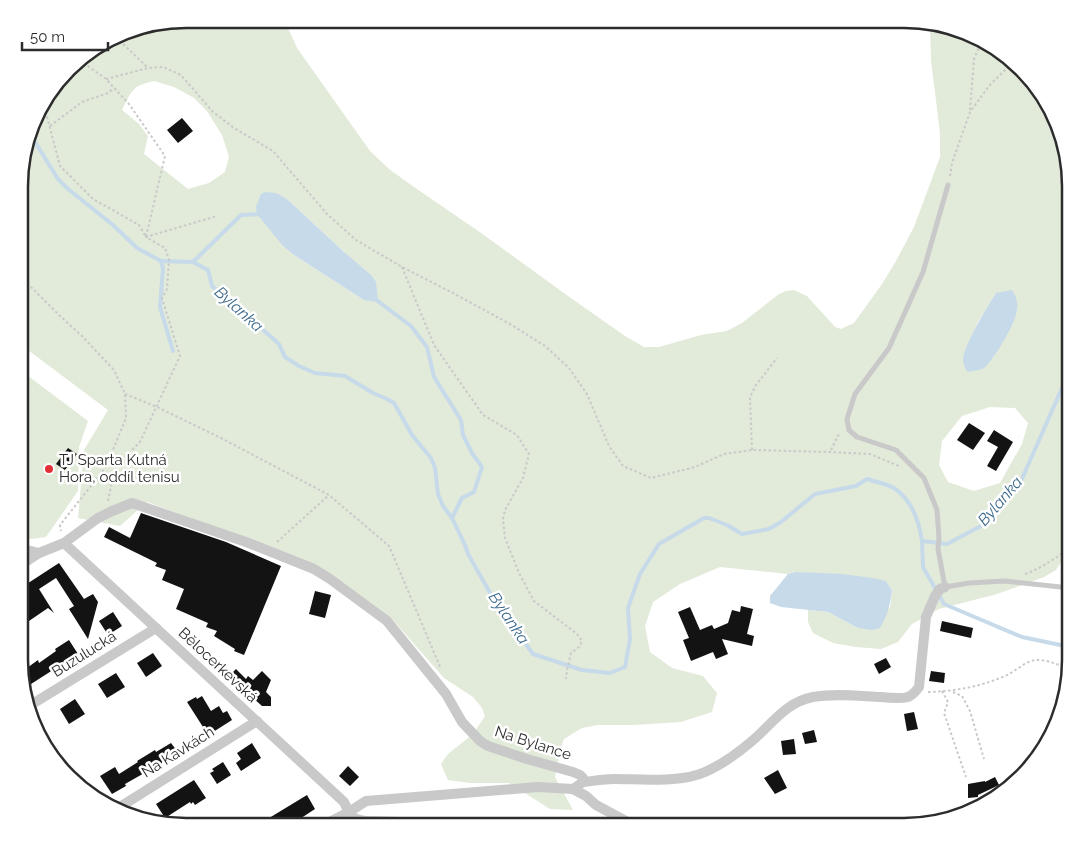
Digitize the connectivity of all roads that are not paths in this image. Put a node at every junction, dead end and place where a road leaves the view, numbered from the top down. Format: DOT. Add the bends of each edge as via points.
graph roads {
  1 [pos="948,185"];
  2 [pos="64,543"];
  3 [pos="28,550"];
  4 [pos="39,553"];
  5 [pos="28,560"];
  6 [pos="1061,587"];
  7 [pos="940,591"];
  8 [pos="156,628"];
  9 [pos="34,702"];
  10 [pos="257,721"];
  11 [pos="583,782"];
  12 [pos="573,789"];
  13 [pos="124,805"];
  14 [pos="349,812"];
  15 [pos="339,817"];
  16 [pos="353,817"];
  17 [pos="619,818"];
  1 -- 7 [label="lane" via="923,272 889,348 855,394 847,419 849,430 857,437 896,450 924,478 937,510"];
  2 -- 4 [label="street, Na Bylance"];
  2 -- 8 [label="street, Bělocerkevská"];
  2 -- 11 [label="street, Na Bylance" via="98,518 132,503 314,569 387,621 446,694 462,722 480,741 573,772"];
  3 -- 4 [label="street"];
  4 -- 5 [label="street, Na Bylance"];
  6 -- 7 [label="lane" via="1005,581 969,583"];
  7 -- 11 [label="street" via="926,618 919,686 909,696 833,695 803,700 782,711 738,752 705,772 664,779"];
  8 -- 9 [label="street, Buzulucká"];
  8 -- 10 [label="street, Bělocerkevská"];
  10 -- 13 [label="street, Na Kavkách"];
  10 -- 14 [label="street, Bělocerkevská" via="344,802"];
  11 -- 12 [label="street"];
  12 -- 14 [label="street" via="538,787 366,801"];
  12 -- 17 [label="street"];
  14 -- 15 [label="street"];
  14 -- 16 [label="street"];
}
